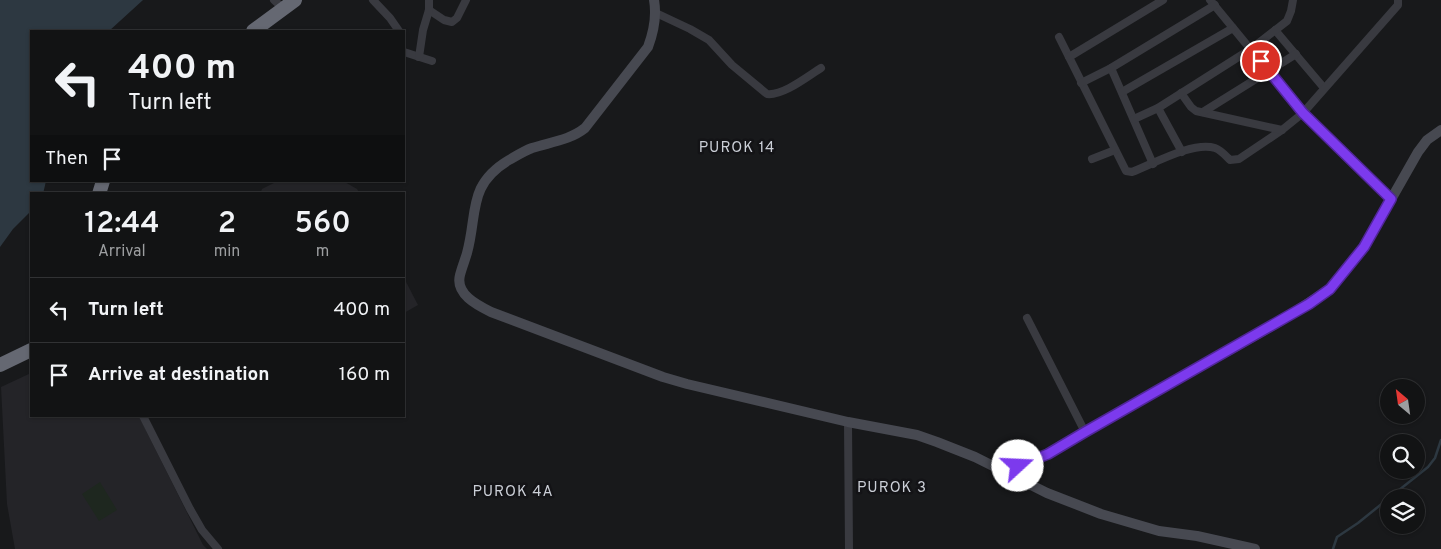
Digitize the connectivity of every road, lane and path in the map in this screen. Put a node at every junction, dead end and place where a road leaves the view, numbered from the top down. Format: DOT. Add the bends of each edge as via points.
graph roads {
  1 [pos="295,0"];
  2 [pos="373,0"];
  3 [pos="429,0"];
  4 [pos="466,0"];
  5 [pos="654,0"];
  6 [pos="1163,0"];
  7 [pos="1293,0"];
  8 [pos="1398,0"];
  9 [pos="1212,3"];
  10 [pos="279,5"];
  11 [pos="429,10"];
  12 [pos="656,13"];
  13 [pos="1234,28"];
  14 [pos="254,30"];
  15 [pos="398,30"];
  16 [pos="1275,30"];
  17 [pos="1059,37"];
  18 [pos="1251,49"];
  19 [pos="405,52"];
  20 [pos="1296,54"];
  21 [pos="419,57"];
  22 [pos="1069,57"];
  23 [pos="432,61"];
  24 [pos="821,68"];
  25 [pos="1111,68"];
  26 [pos="1269,71"];
  27 [pos="1081,83"];
  28 [pos="1324,88"];
  29 [pos="1122,92"];
  30 [pos="1181,93"];
  31 [pos="1158,108"];
  32 [pos="1203,112"];
  33 [pos="1303,113"];
  34 [pos="1134,119"];
  35 [pos="1282,130"];
  36 [pos="1441,130"];
  37 [pos="1115,150"];
  38 [pos="1182,152"];
  39 [pos="1092,159"];
  40 [pos="1153,164"];
  41 [pos="1391,199"];
  42 [pos="1027,318"];
  43 [pos="30,350"];
  44 [pos="6,362"];
  45 [pos="144,417"];
  46 [pos="848,422"];
  47 [pos="1085,432"];
  48 [pos="1002,472"];
  49 [pos="218,549"];
  50 [pos="849,549"];
  51 [pos="1255,549"];
  1 -- 10 [label="highway"];
  2 -- 15 [label="street"];
  3 -- 11 [label="street"];
  4 -- 11 [label="street" via="452,22"];
  5 -- 12 [label="street"];
  6 -- 22 [label="street"];
  7 -- 16 [label="street" via="1287,20"];
  8 -- 28 [label="street" via="1393,12"];
  9 -- 13 [label="street"];
  9 -- 25 [label="street"];
  10 -- 14 [label="highway"];
  11 -- 21 [label="street"];
  12 -- 24 [label="street" via="709,40 732,65 767,94 792,86"];
  12 -- 46 [label="street" via="648,47 585,128 571,137 519,154 486,178 478,196 460,286 469,299 491,312 663,377"];
  13 -- 18 [label="street"];
  13 -- 29 [label="street"];
  16 -- 18 [label="street"];
  16 -- 20 [label="street"];
  17 -- 22 [label="street"];
  18 -- 26 [label="street"];
  18 -- 30 [label="street"];
  19 -- 21 [label="street"];
  20 -- 26 [label="street"];
  20 -- 28 [label="street"];
  21 -- 23 [label="street"];
  22 -- 27 [label="street"];
  25 -- 27 [label="street"];
  25 -- 29 [label="street"];
  26 -- 32 [label="street"];
  26 -- 33 [label="street"];
  27 -- 37 [label="street"];
  28 -- 33 [label="street"];
  29 -- 34 [label="street"];
  30 -- 31 [label="street"];
  30 -- 32 [label="street" via="1191,107"];
  31 -- 34 [label="street"];
  31 -- 38 [label="street"];
  32 -- 35 [label="street"];
  33 -- 35 [label="street"];
  33 -- 41 [label="street"];
  34 -- 40 [label="street"];
  35 -- 38 [label="street" via="1234,161 1206,146"];
  36 -- 41 [label="street" via="1427,140"];
  37 -- 39 [label="street"];
  37 -- 40 [label="street" via="1129,173"];
  38 -- 40 [label="street"];
  41 -- 47 [label="street" via="1364,247 1330,289"];
  42 -- 47 [label="street"];
  43 -- 44 [label="highway"];
  45 -- 49 [label="street" via="202,530"];
  46 -- 48 [label="street" via="924,437 975,457"];
  46 -- 50 [label="street"];
  47 -- 48 [label="street" via="1048,454"];
  48 -- 51 [label="street" via="1100,514 1159,531"];
}
